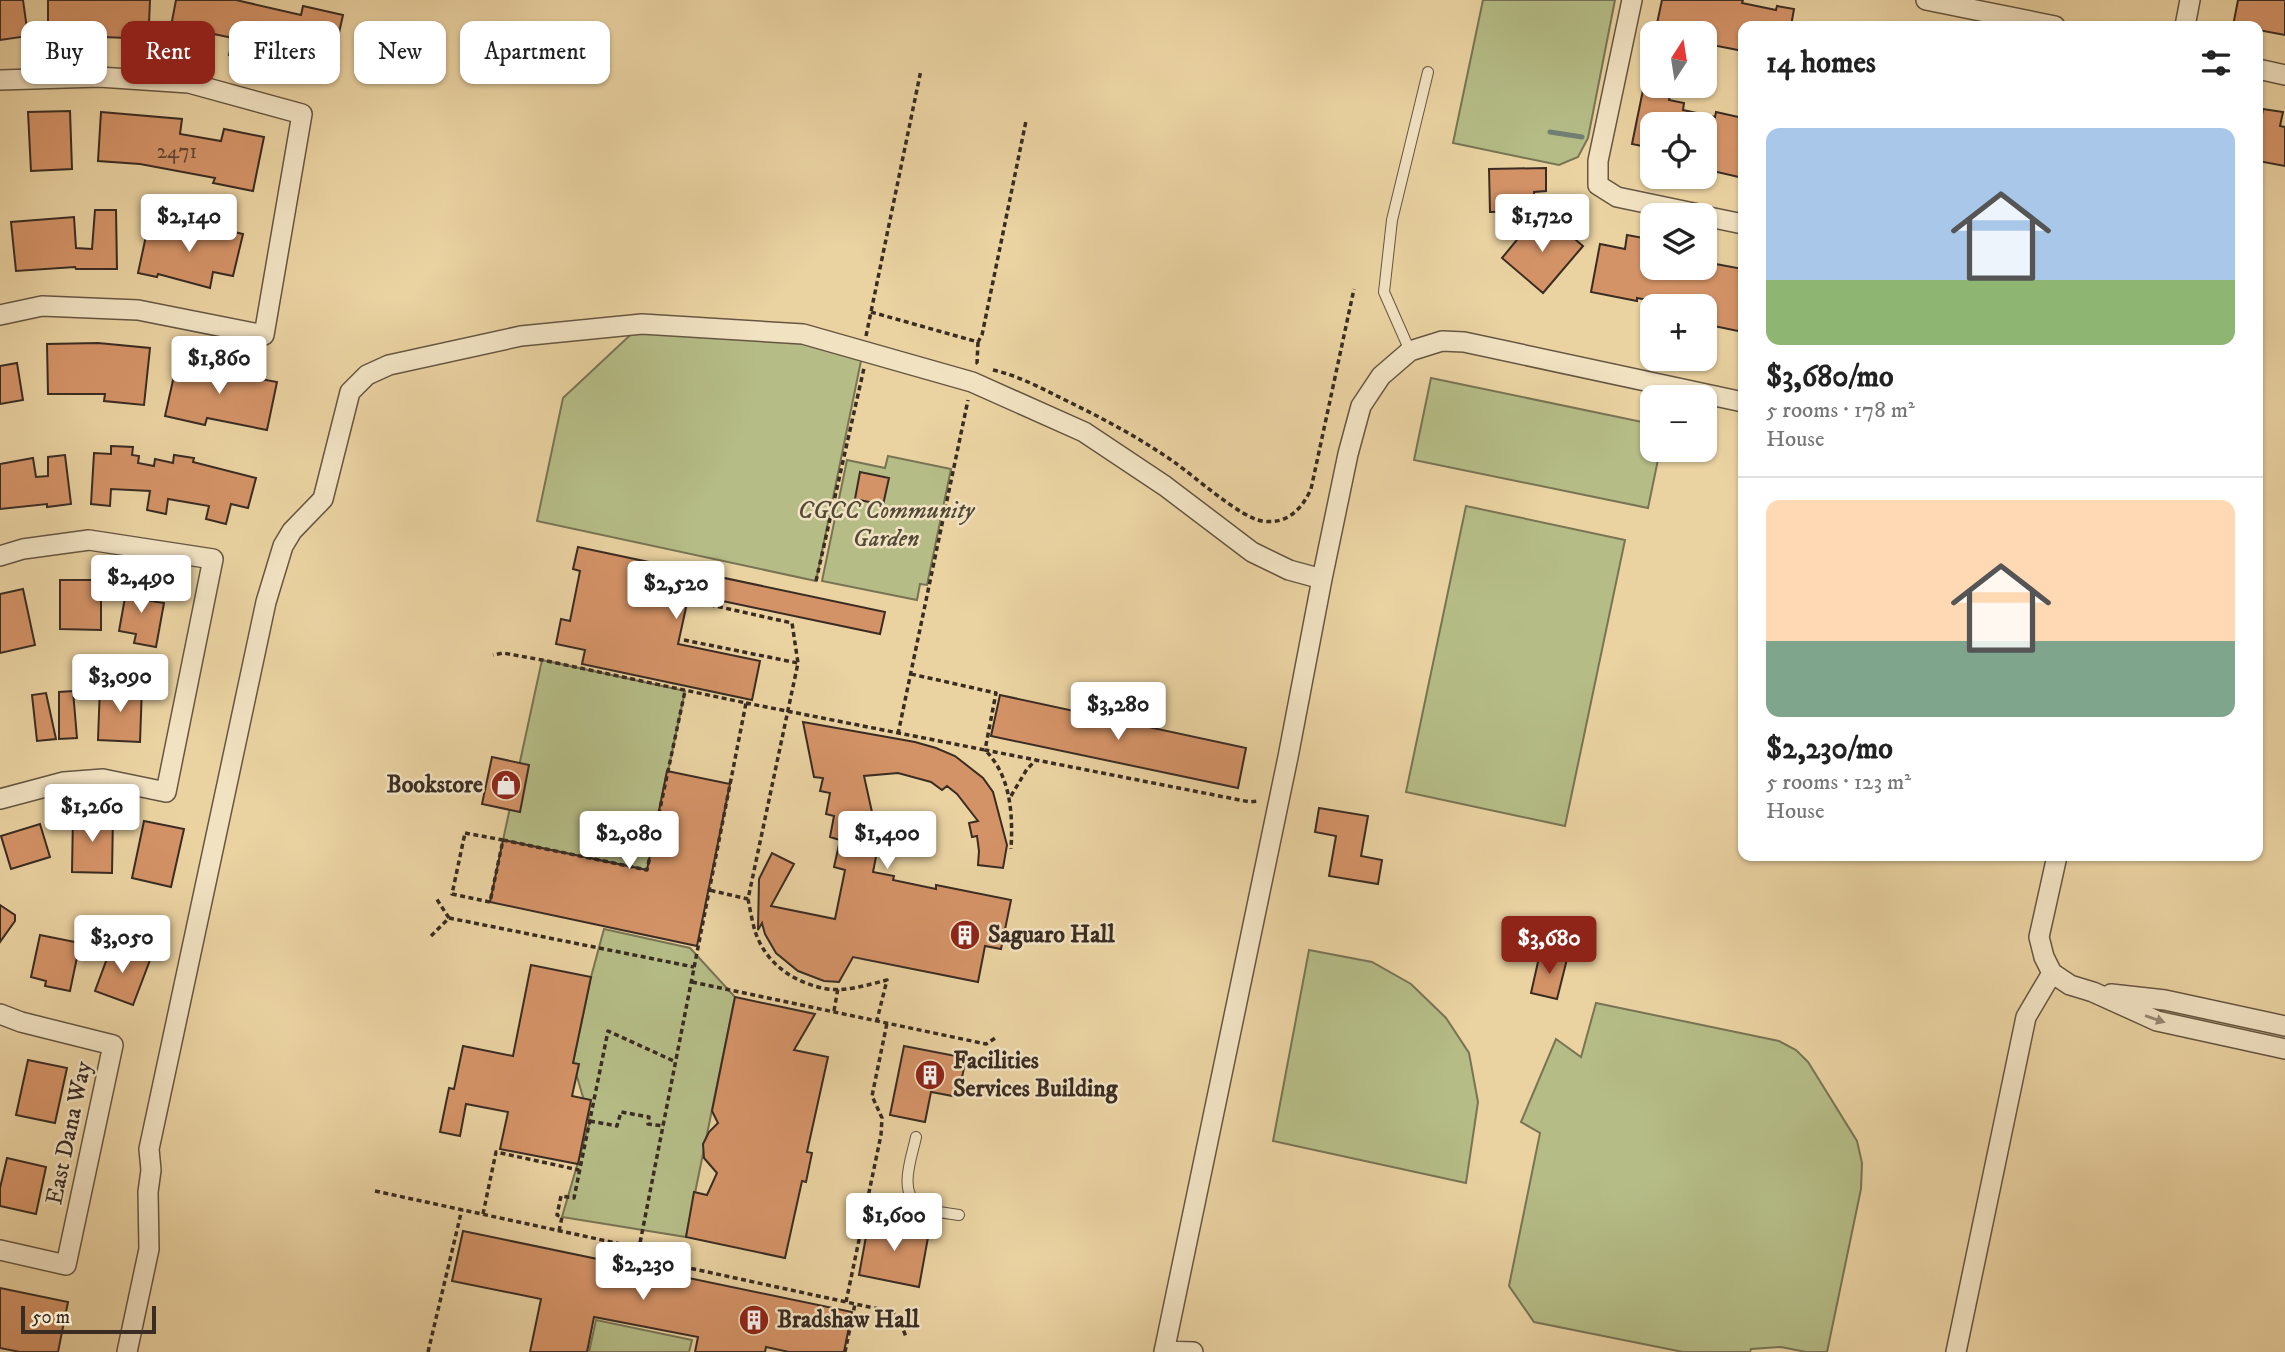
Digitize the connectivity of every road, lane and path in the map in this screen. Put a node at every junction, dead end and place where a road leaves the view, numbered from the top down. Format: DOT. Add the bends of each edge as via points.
graph roads {
  1 [pos="1632,0"];
  2 [pos="1926,0"];
  3 [pos="2190,0"];
  4 [pos="2030,21"];
  5 [pos="2186,21"];
  6 [pos="921,70"];
  7 [pos="2263,70"];
  8 [pos="1428,72"];
  9 [pos="2285,75"];
  10 [pos="0,80"];
  11 [pos="1026,121"];
  12 [pos="1647,203"];
  13 [pos="1717,218"];
  14 [pos="1738,223"];
  15 [pos="1354,289"];
  16 [pos="871,312"];
  17 [pos="0,316"];
  18 [pos="978,342"];
  19 [pos="863,351"];
  20 [pos="1410,351"];
  21 [pos="989,369"];
  22 [pos="977,371"];
  23 [pos="1738,401"];
  24 [pos="0,556"];
  25 [pos="1322,579"];
  26 [pos="816,581"];
  27 [pos="692,601"];
  28 [pos="684,640"];
  29 [pos="493,655"];
  30 [pos="798,663"];
  31 [pos="911,674"];
  32 [pos="685,691"];
  33 [pos="746,703"];
  34 [pos="788,712"];
  35 [pos="898,734"];
  36 [pos="985,750"];
  37 [pos="1037,759"];
  38 [pos="1280,793"];
  39 [pos="1010,798"];
  40 [pos="0,799"];
  41 [pos="503,840"];
  42 [pos="1011,849"];
  43 [pos="2056,861"];
  44 [pos="709,890"];
  45 [pos="436,898"];
  46 [pos="748,899"];
  47 [pos="449,918"];
  48 [pos="431,936"];
  49 [pos="695,967"];
  50 [pos="2052,973"];
  51 [pos="692,982"];
  52 [pos="838,988"];
  53 [pos="2093,992"];
  54 [pos="834,1012"];
  55 [pos="0,1014"];
  56 [pos="877,1021"];
  57 [pos="887,1023"];
  58 [pos="2285,1026"];
  59 [pos="997,1037"];
  60 [pos="2285,1049"];
  61 [pos="676,1062"];
  62 [pos="590,1121"];
  63 [pos="664,1126"];
  64 [pos="916,1137"];
  65 [pos="580,1170"];
  66 [pos="375,1191"];
  67 [pos="461,1209"];
  68 [pos="483,1214"];
  69 [pos="959,1215"];
  70 [pos="559,1231"];
  71 [pos="640,1243"];
  72 [pos="0,1250"];
  73 [pos="846,1302"];
  74 [pos="855,1304"];
  75 [pos="906,1336"];
  76 [pos="1164,1351"];
  77 [pos="127,1352"];
  78 [pos="428,1352"];
  79 [pos="845,1352"];
  80 [pos="1193,1352"];
  81 [pos="1956,1352"];
  1 -- 12 [label="street" via="1598,161 1598,185 1618,197"];
  2 -- 4 [label="street"];
  3 -- 5 [label="street"];
  6 -- 16 [label="path"];
  7 -- 9 [label="street"];
  8 -- 20 [label="lane" via="1392,220 1384,292"];
  10 -- 17 [label="street" via="99,77 189,83 302,114 264,335 138,310 42,306"];
  11 -- 18 [label="path"];
  13 -- 14 [label="street"];
  15 -- 21 [label="path" via="1311,489 1296,513 1276,521 1247,517 1172,461 1098,415"];
  16 -- 18 [label="path"];
  16 -- 19 [label="path"];
  18 -- 22 [label="path"];
  19 -- 22 [label="street"];
  19 -- 26 [label="path" via="864,367"];
  19 -- 77 [label="street" via="803,334 623,325 521,336 389,365 367,375 350,392 323,499 283,546 266,602 149,1149 149,1249"];
  20 -- 23 [label="street" via="1442,341 1464,342"];
  20 -- 25 [label="street" via="1381,376 1361,407"];
  22 -- 25 [label="street" via="1084,432 1252,552"];
  22 -- 31 [label="path"];
  24 -- 40 [label="street" via="89,540 213,559 166,792 103,779 64,782"];
  25 -- 38 [label="street"];
  27 -- 30 [label="path" via="792,623"];
  28 -- 30 [label="path"];
  29 -- 32 [label="path" via="542,660"];
  30 -- 34 [label="path"];
  31 -- 35 [label="path"];
  31 -- 36 [label="path" via="996,693"];
  32 -- 33 [label="path"];
  32 -- 41 [label="path" via="647,870"];
  33 -- 34 [label="path"];
  33 -- 44 [label="path"];
  34 -- 35 [label="path"];
  34 -- 46 [label="path"];
  35 -- 36 [label="path"];
  36 -- 37 [label="path"];
  36 -- 39 [label="path"];
  37 -- 38 [label="path" via="1250,802 1258,802 1265,790"];
  37 -- 39 [label="path"];
  38 -- 76 [label="street"];
  39 -- 42 [label="path"];
  41 -- 41 [label="path" via="490,902 452,894 465,833"];
  43 -- 50 [label="street" via="2039,937"];
  44 -- 46 [label="path"];
  44 -- 49 [label="path"];
  45 -- 47 [label="path"];
  46 -- 52 [label="path" via="755,932 767,956 787,975 824,989"];
  47 -- 48 [label="path"];
  47 -- 49 [label="path"];
  49 -- 51 [label="path"];
  50 -- 53 [label="street"];
  50 -- 81 [label="street" via="2026,1017"];
  51 -- 54 [label="path"];
  51 -- 61 [label="path"];
  52 -- 54 [label="path"];
  52 -- 56 [label="path" via="887,980"];
  53 -- 58 [label="street" via="2165,1000"];
  53 -- 60 [label="street, one-way" via="2157,1021"];
  54 -- 56 [label="path"];
  55 -- 72 [label="street, East Dana Way" via="113,1045 66,1265"];
  56 -- 57 [label="path"];
  57 -- 59 [label="path" via="986,1044"];
  57 -- 73 [label="path" via="872,1096 882,1118 881,1135"];
  61 -- 62 [label="path" via="608,1031"];
  61 -- 63 [label="path"];
  62 -- 63 [label="path" via="617,1126 621,1112 649,1117 648,1124"];
  62 -- 65 [label="path"];
  63 -- 71 [label="path"];
  64 -- 69 [label="lane" via="906,1189 919,1206"];
  65 -- 68 [label="path" via="496,1152"];
  65 -- 70 [label="path" via="574,1198 561,1196 556,1215 562,1217"];
  66 -- 67 [label="path"];
  67 -- 68 [label="path"];
  67 -- 78 [label="path"];
  68 -- 70 [label="path"];
  70 -- 71 [label="path" via="630,1246"];
  71 -- 73 [label="path" via="648,1254 666,1264"];
  73 -- 74 [label="path"];
  74 -- 75 [label="path" via="897,1313"];
  74 -- 79 [label="path"];
  76 -- 80 [label="street"];
}
